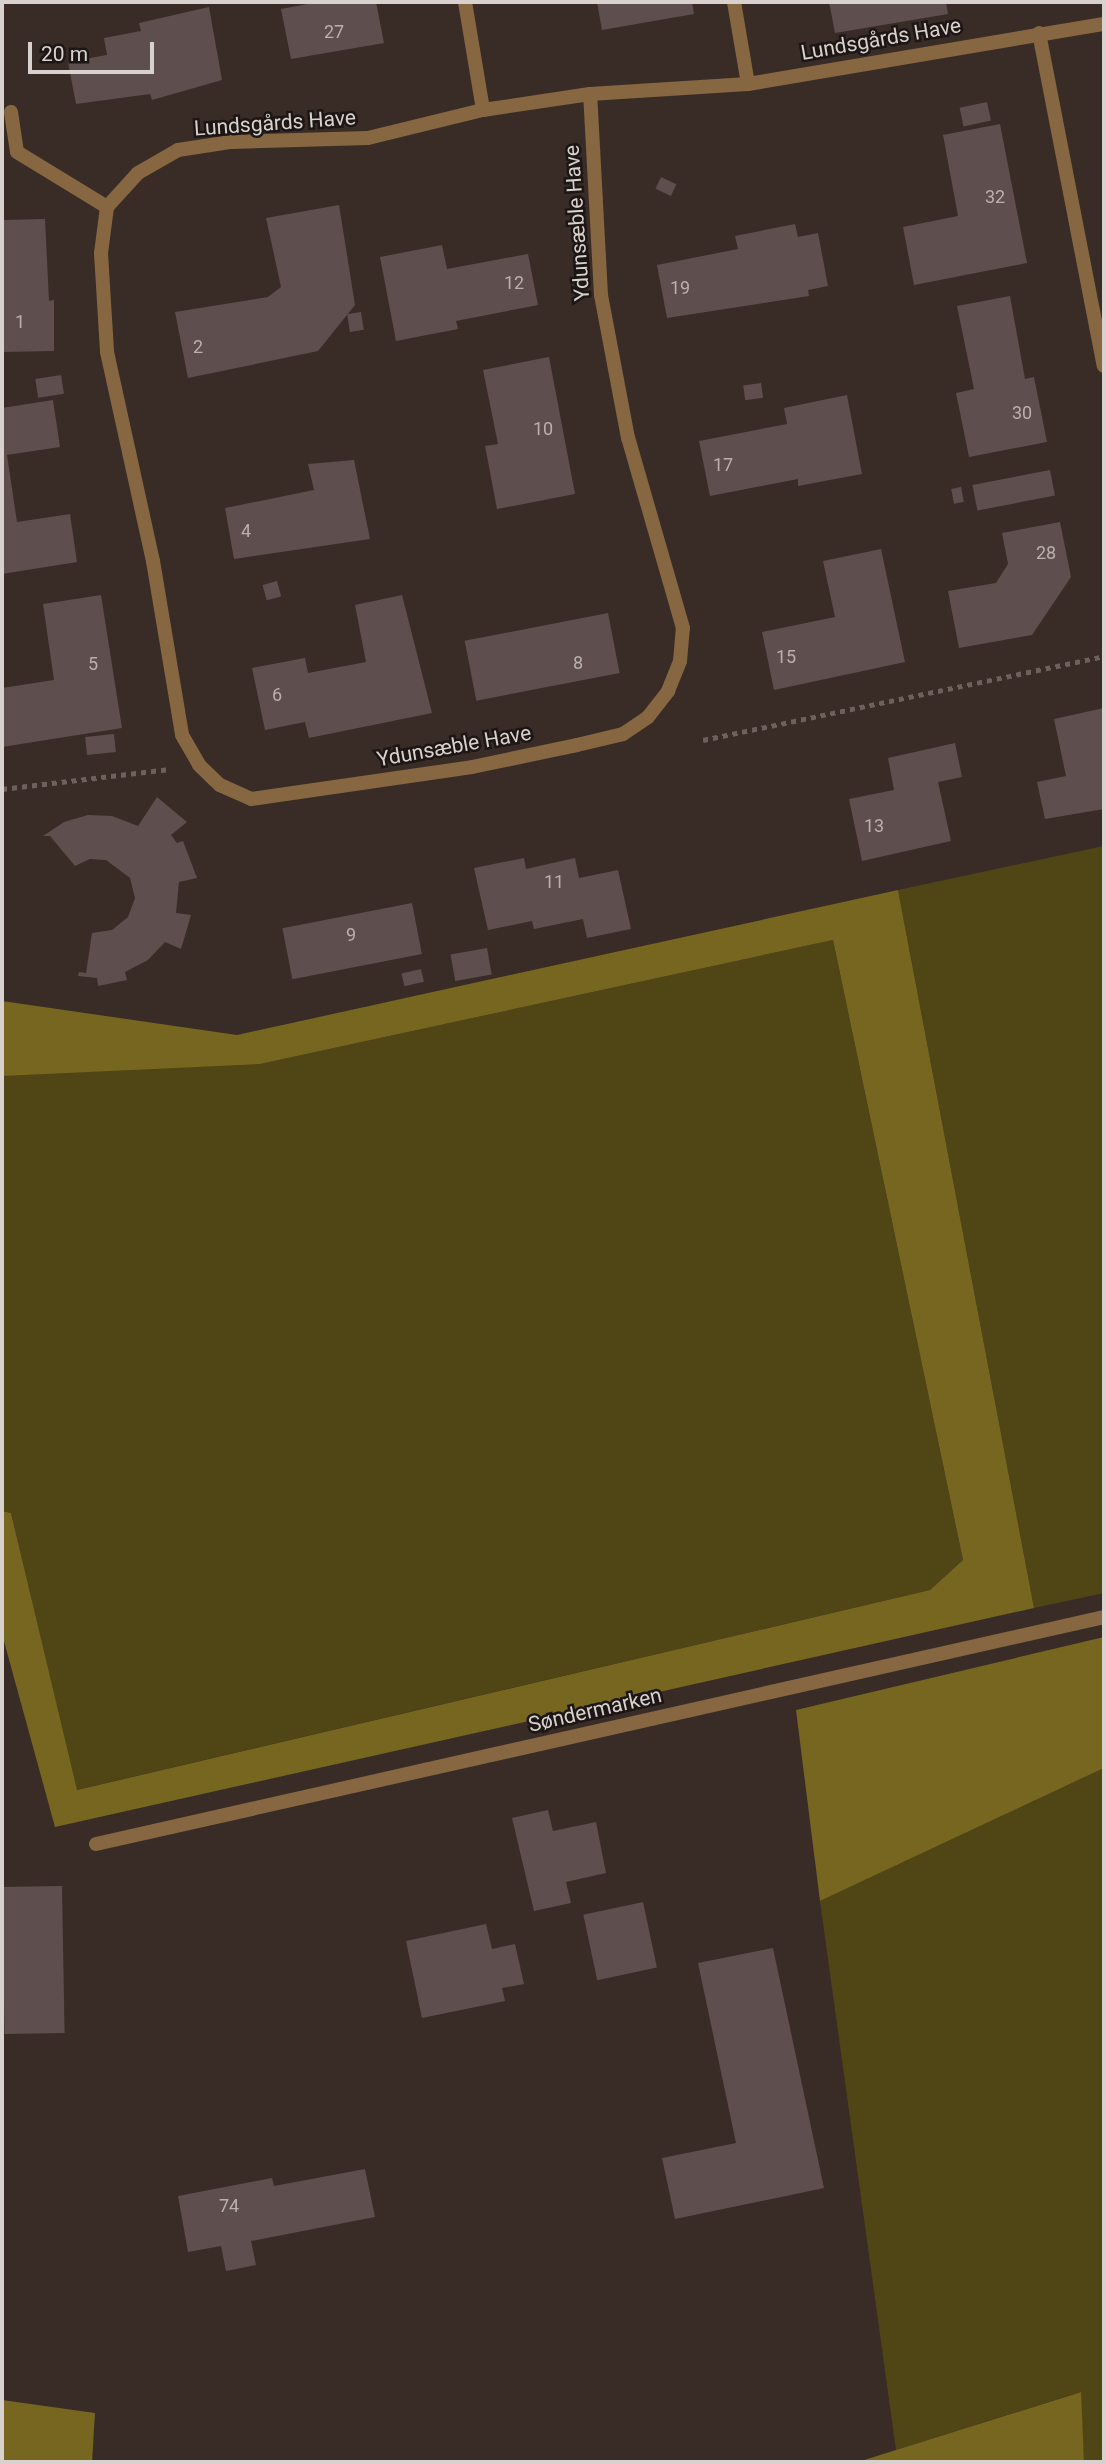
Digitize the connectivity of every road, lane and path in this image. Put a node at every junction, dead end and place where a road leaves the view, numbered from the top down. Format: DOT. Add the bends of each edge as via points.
graph roads {
  1 [pos="465,2"];
  2 [pos="734,2"];
  3 [pos="1104,24"];
  4 [pos="1039,33"];
  5 [pos="748,84"];
  6 [pos="590,94"];
  7 [pos="483,110"];
  8 [pos="11,112"];
  9 [pos="107,207"];
  10 [pos="1104,366"];
  11 [pos="1104,656"];
  12 [pos="703,740"];
  13 [pos="199,765"];
  14 [pos="2,789"];
  15 [pos="1104,1617"];
  16 [pos="96,1844"];
  1 -- 7 [label="street"];
  2 -- 5 [label="street"];
  3 -- 4 [label="street, Lundsgårds Have"];
  4 -- 5 [label="street, Lundsgårds Have"];
  4 -- 10 [label="street"];
  5 -- 6 [label="street, Lundsgårds Have"];
  6 -- 7 [label="street, Lundsgårds Have"];
  6 -- 13 [label="street, Ydunsæble Have" via="601,295 628,438 683,628 680,661 668,691 648,717 623,734 472,767 251,799 220,785"];
  7 -- 9 [label="street, Lundsgårds Have" via="368,138 231,142 178,150 138,173"];
  8 -- 9 [label="street" via="18,152"];
  9 -- 13 [label="street, Ydunsæble Have" via="101,253 107,352 153,561 182,735"];
  11 -- 12 [label="path"];
  13 -- 14 [label="path"];
  15 -- 16 [label="street, Søndermarken"];
}
